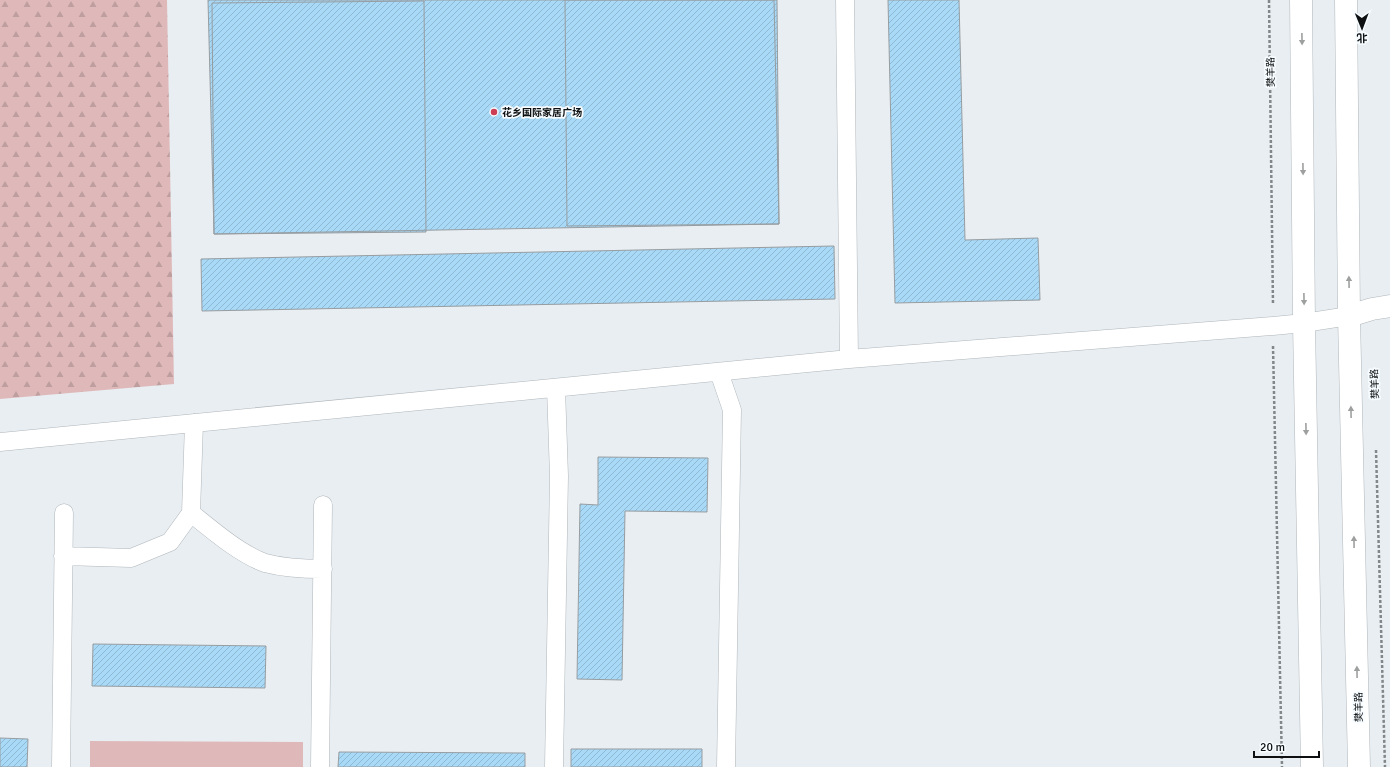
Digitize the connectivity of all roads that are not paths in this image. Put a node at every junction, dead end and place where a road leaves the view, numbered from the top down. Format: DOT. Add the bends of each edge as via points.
graph roads {
  1 [pos="846,0"];
  2 [pos="1301,0"];
  3 [pos="1346,0"];
  4 [pos="1390,306"];
  5 [pos="1349,316"];
  6 [pos="1304,323"];
  7 [pos="849,359"];
  8 [pos="719,372"];
  9 [pos="556,388"];
  10 [pos="194,423"];
  11 [pos="0,442"];
  12 [pos="324,505"];
  13 [pos="64,513"];
  14 [pos="191,513"];
  15 [pos="64,556"];
  16 [pos="323,569"];
  17 [pos="61,767"];
  18 [pos="320,767"];
  19 [pos="554,767"];
  20 [pos="726,767"];
  21 [pos="1312,767"];
  22 [pos="1359,767"];
  1 -- 7 [label="street"];
  2 -- 6 [label="main road, one-way"];
  5 -- 3 [label="main road, 樊羊路, one-way"];
  4 -- 5 [label="main road"];
  5 -- 6 [label="street"];
  22 -- 5 [label="main road, 樊羊路, one-way"];
  6 -- 7 [label="street"];
  6 -- 21 [label="main road, one-way"];
  7 -- 8 [label="street"];
  8 -- 9 [label="street"];
  8 -- 20 [label="street" via="732,410"];
  9 -- 10 [label="street"];
  9 -- 19 [label="street" via="559,476"];
  10 -- 11 [label="street"];
  10 -- 14 [label="street"];
  12 -- 16 [label="street"];
  13 -- 15 [label="street"];
  14 -- 15 [label="street" via="170,542 132,558"];
  14 -- 16 [label="street" via="224,540 265,562 295,568"];
  15 -- 17 [label="street"];
  16 -- 18 [label="street"];
}
